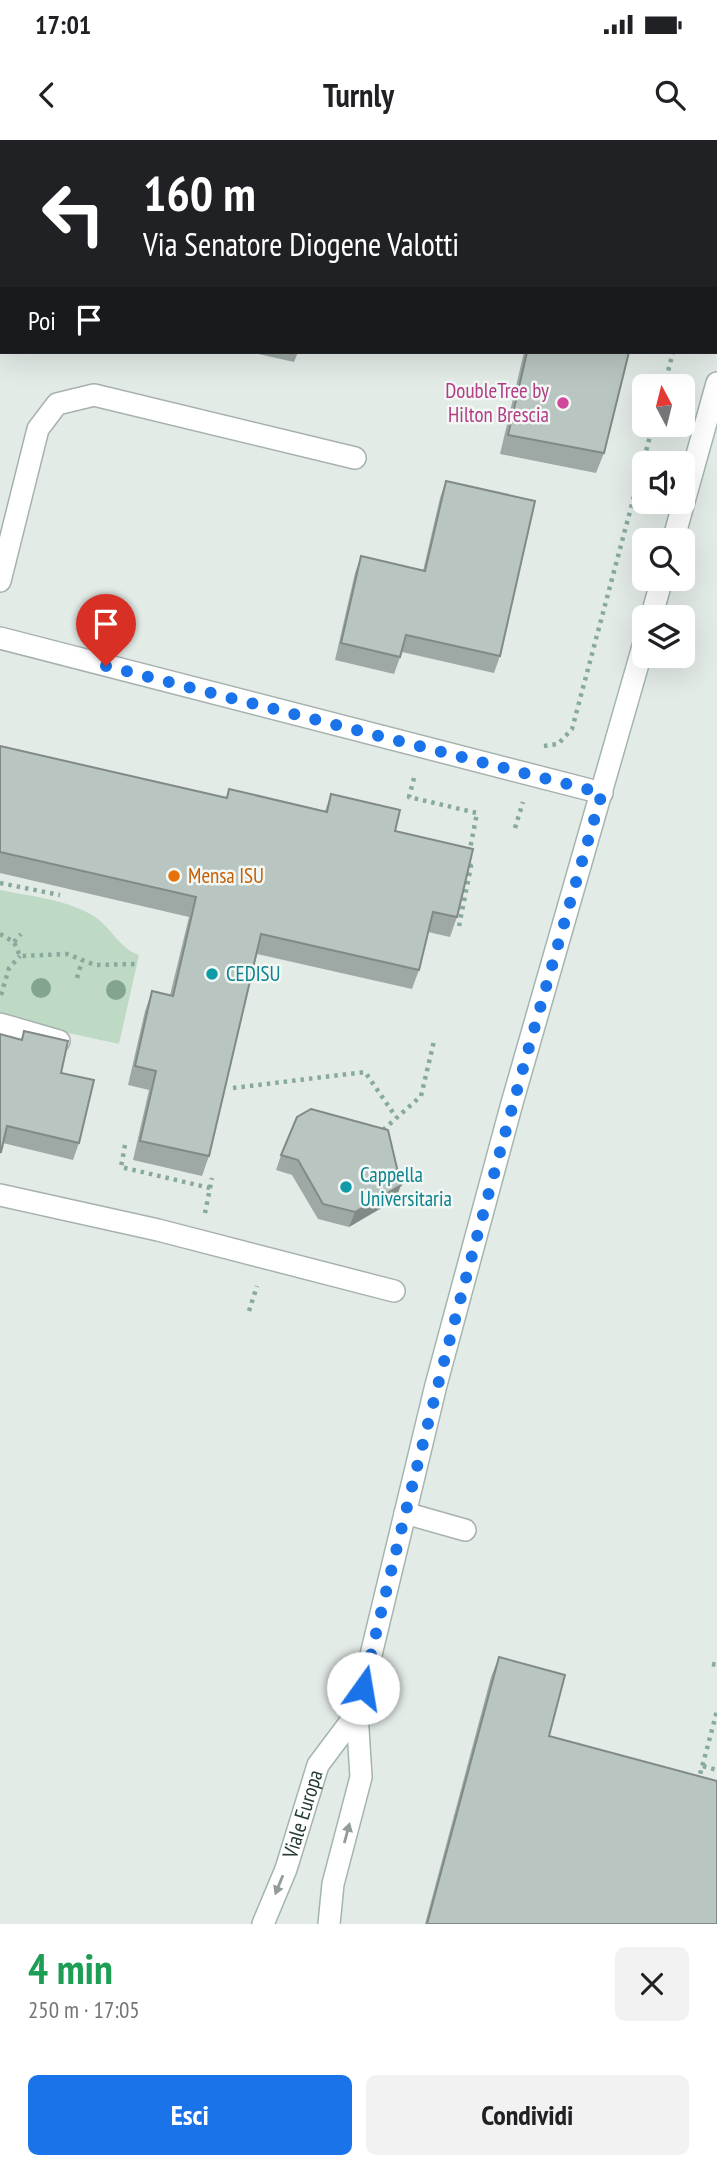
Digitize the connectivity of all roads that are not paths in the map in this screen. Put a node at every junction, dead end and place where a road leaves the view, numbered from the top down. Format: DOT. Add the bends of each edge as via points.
graph roads {
  1 [pos="717,383"];
  2 [pos="355,458"];
  3 [pos="677,528"];
  4 [pos="0,581"];
  5 [pos="0,638"];
  6 [pos="637,668"];
  7 [pos="602,793"];
  8 [pos="0,1024"];
  9 [pos="64,1042"];
  10 [pos="0,1195"];
  11 [pos="394,1291"];
  12 [pos="405,1513"];
  13 [pos="465,1530"];
  14 [pos="357,1713"];
  15 [pos="263,1924"];
  16 [pos="329,1924"];
  1 -- 3 [label="street"];
  2 -- 4 [label="street" via="94,395 57,404 38,429"];
  5 -- 7 [label="street"];
  6 -- 7 [label="street, Viale Europa"];
  7 -- 12 [label="street, Viale Europa" via="512,1103"];
  8 -- 9 [label="street"];
  10 -- 11 [label="street"];
  12 -- 13 [label="street"];
  12 -- 14 [label="street, Viale Europa"];
  14 -- 15 [label="street, Viale Europa, one-way" via="318,1765 286,1869"];
  16 -- 14 [label="street, Viale Europa, one-way" via="334,1884 361,1777"];
}
